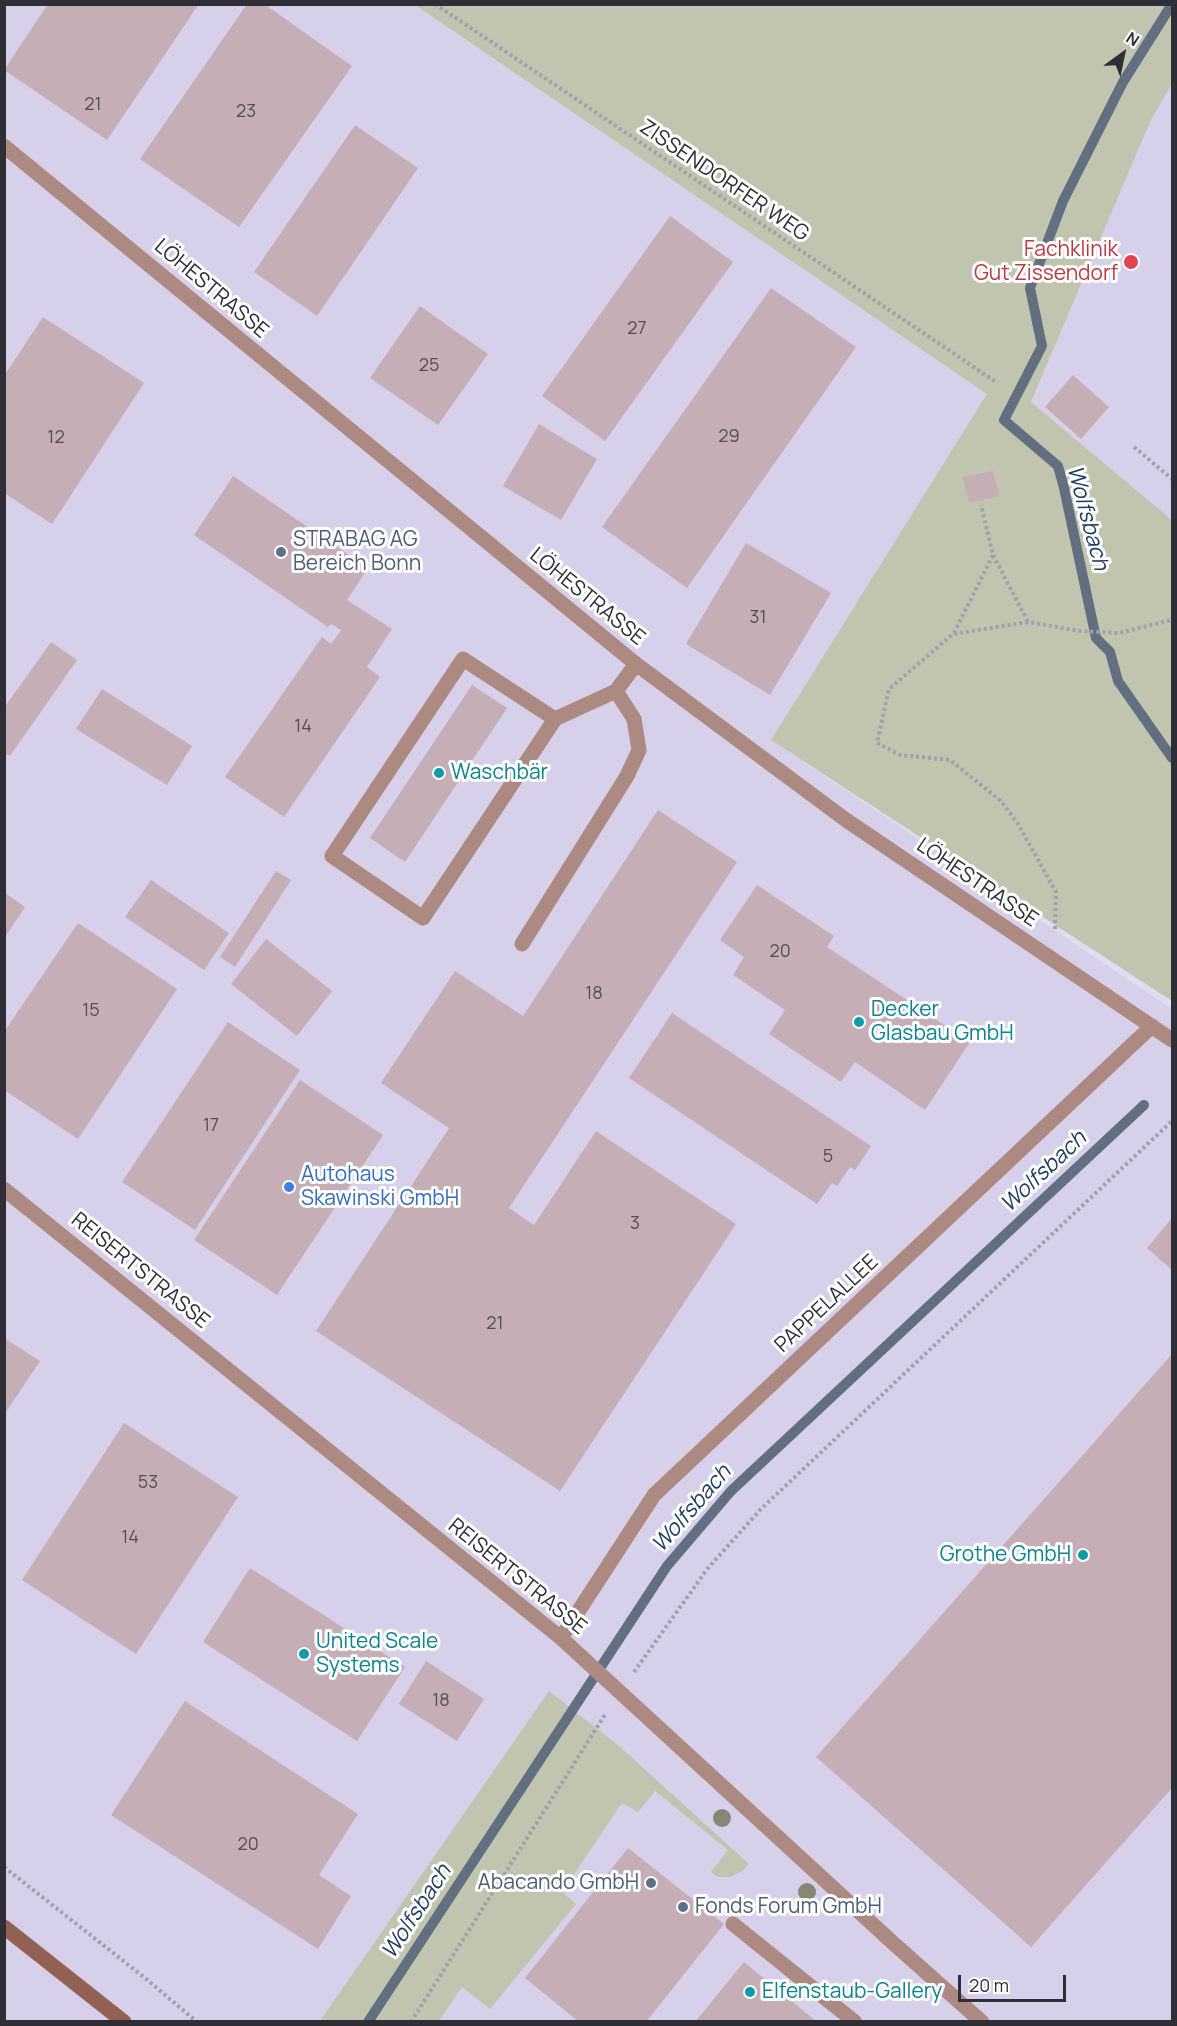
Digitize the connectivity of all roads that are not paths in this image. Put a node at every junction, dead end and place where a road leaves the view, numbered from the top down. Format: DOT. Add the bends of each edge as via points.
graph roads {
  1 [pos="4,146"];
  2 [pos="636,664"];
  3 [pos="616,691"];
  4 [pos="555,719"];
  5 [pos="522,944"];
  6 [pos="1152,1026"];
  7 [pos="1173,1040"];
  8 [pos="4,1190"];
  9 [pos="561,1638"];
  10 [pos="733,1924"];
  11 [pos="4,1927"];
  12 [pos="124,2022"];
  13 [pos="855,2022"];
  14 [pos="982,2022"];
  1 -- 2 [label="street, LÖHESTRASSE"];
  2 -- 3 [label="street"];
  2 -- 6 [label="street, LÖHESTRASSE" via="846,820"];
  3 -- 4 [label="street"];
  3 -- 5 [label="street" via="634,719 639,750 627,776"];
  4 -- 4 [label="street" via="423,918 332,856 464,659"];
  6 -- 7 [label="street, LÖHESTRASSE"];
  6 -- 9 [label="street, PAPPELALLEE" via="654,1495"];
  8 -- 9 [label="street, REISERTSTRASSE"];
  9 -- 14 [label="street, REISERTSTRASSE"];
  10 -- 13 [label="street"];
  11 -- 12 [label="main road"];
}
